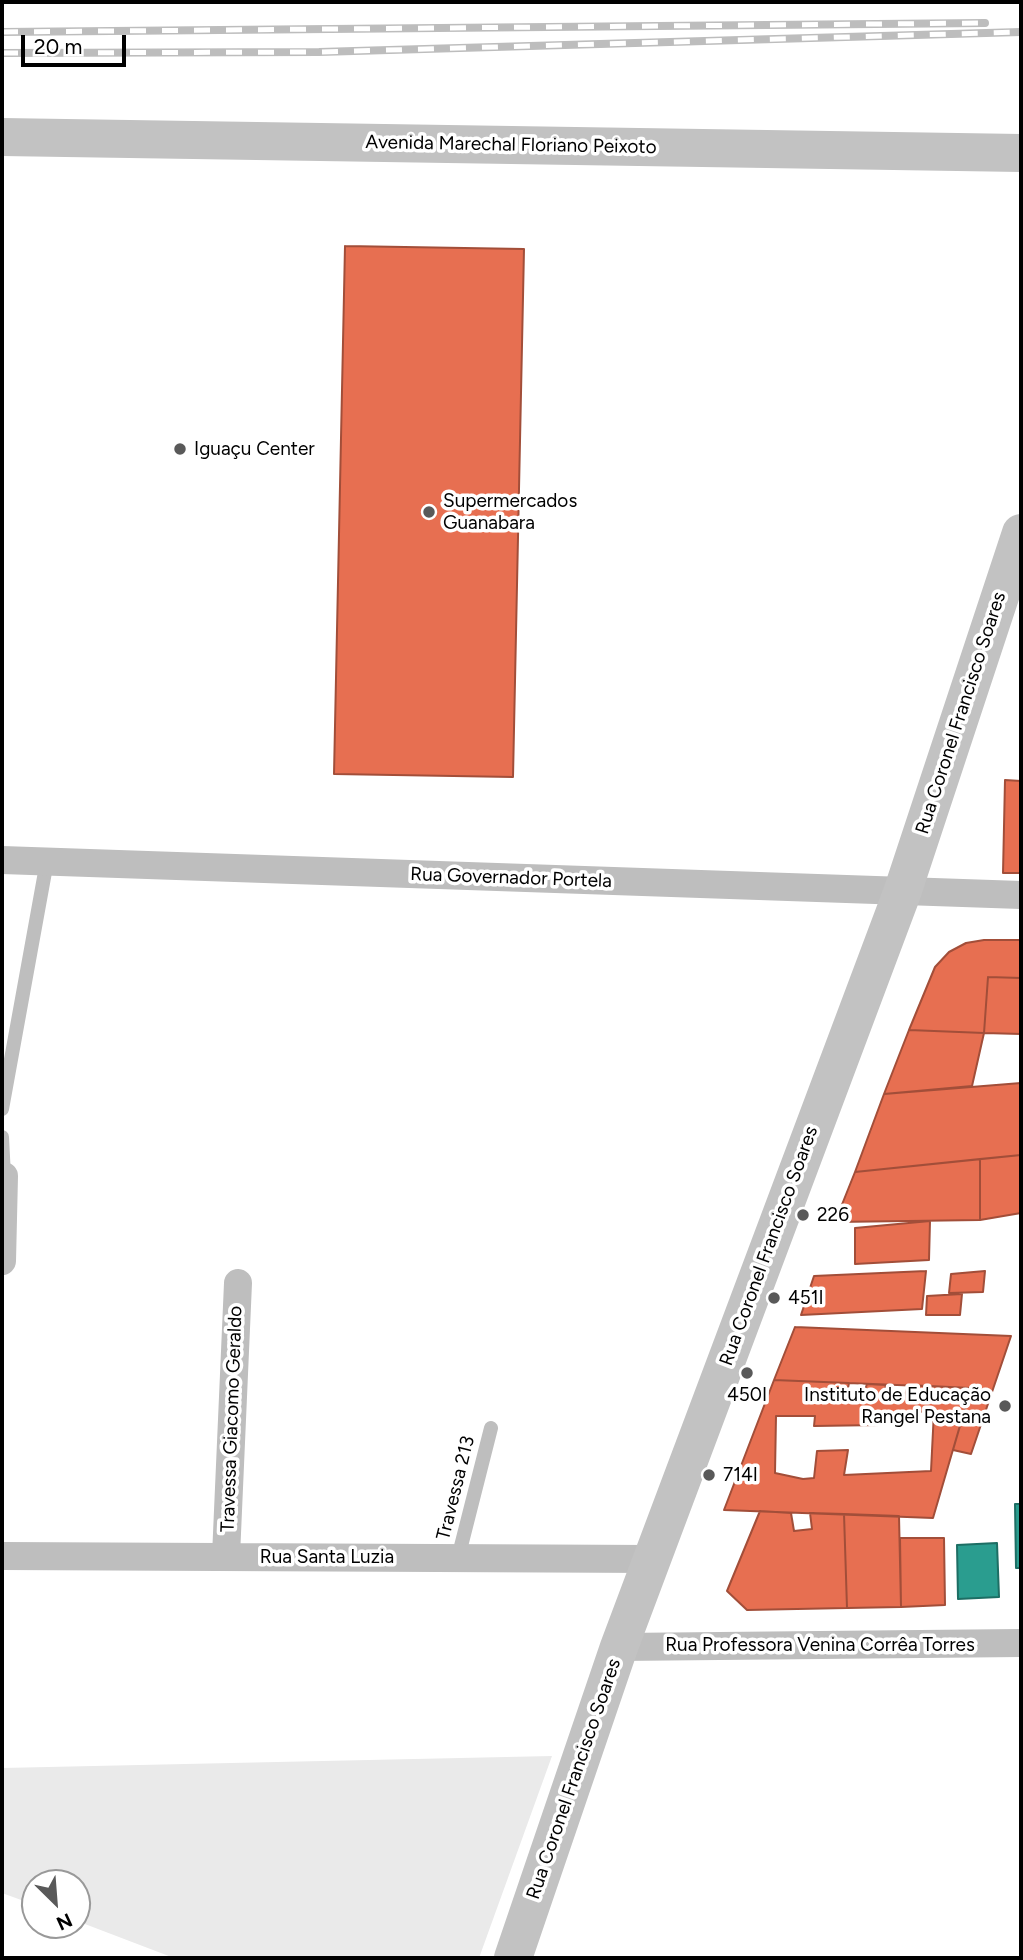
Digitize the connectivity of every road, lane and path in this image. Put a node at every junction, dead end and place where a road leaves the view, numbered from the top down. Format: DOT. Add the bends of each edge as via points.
graph roads {
  1 [pos="2,137"];
  2 [pos="1021,153"];
  3 [pos="1021,533"];
  4 [pos="2,860"];
  5 [pos="47,861"];
  6 [pos="902,893"];
  7 [pos="1021,895"];
  8 [pos="2,1109"];
  9 [pos="2,1137"];
  10 [pos="4,1176"];
  11 [pos="2,1261"];
  12 [pos="238,1283"];
  13 [pos="491,1428"];
  14 [pos="2,1556"];
  15 [pos="226,1556"];
  16 [pos="458,1558"];
  17 [pos="653,1559"];
  18 [pos="1021,1643"];
  19 [pos="619,1647"];
  20 [pos="513,1958"];
  1 -- 2 [label="street, Avenida Marechal Floriano Peixoto"];
  3 -- 6 [label="street, Rua Coronel Francisco Soares"];
  4 -- 5 [label="street, Rua Governador Portela"];
  5 -- 6 [label="street, Rua Governador Portela"];
  5 -- 8 [label="lane"];
  6 -- 7 [label="street, Rua Governador Portela"];
  6 -- 17 [label="street, Rua Coronel Francisco Soares"];
  9 -- 10 [label="lane"];
  10 -- 11 [label="street"];
  12 -- 15 [label="street, Travessa Giacomo Geraldo"];
  13 -- 16 [label="lane, Travessa 213"];
  14 -- 15 [label="street, Rua Santa Luzia"];
  15 -- 16 [label="street, Rua Santa Luzia"];
  16 -- 17 [label="street, Rua Santa Luzia"];
  17 -- 19 [label="street, Rua Coronel Francisco Soares"];
  18 -- 19 [label="street, Rua Professora Venina Corrêa Torres"];
  19 -- 20 [label="street, Rua Coronel Francisco Soares"];
}
